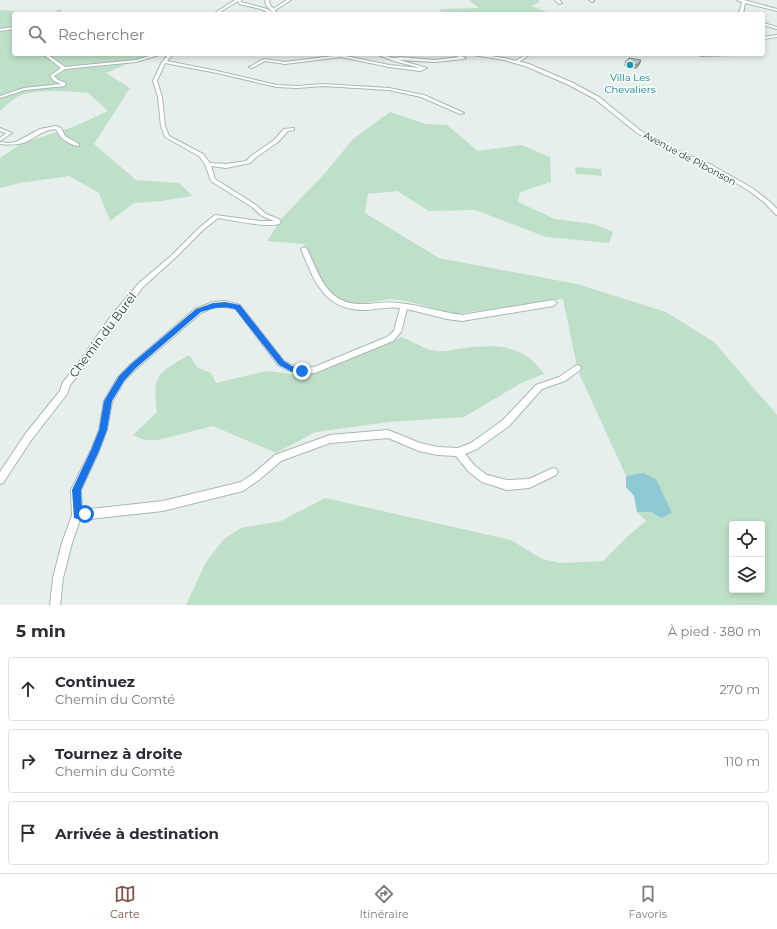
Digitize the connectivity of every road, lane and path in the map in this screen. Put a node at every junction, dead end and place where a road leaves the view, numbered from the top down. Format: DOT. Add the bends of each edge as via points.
graph roads {
  1 [pos="238,0"];
  2 [pos="267,0"];
  3 [pos="289,0"];
  4 [pos="739,0"];
  5 [pos="747,1"];
  6 [pos="777,10"];
  7 [pos="218,12"];
  8 [pos="271,12"];
  9 [pos="273,12"];
  10 [pos="275,12"];
  11 [pos="742,12"];
  12 [pos="765,25"];
  13 [pos="12,28"];
  14 [pos="777,28"];
  15 [pos="0,30"];
  16 [pos="777,36"];
  17 [pos="765,38"];
  18 [pos="769,38"];
  19 [pos="777,41"];
  20 [pos="48,56"];
  21 [pos="153,56"];
  22 [pos="169,56"];
  23 [pos="341,56"];
  24 [pos="382,56"];
  25 [pos="384,56"];
  26 [pos="458,56"];
  27 [pos="481,56"];
  28 [pos="525,56"];
  29 [pos="390,58"];
  30 [pos="395,60"];
  31 [pos="164,62"];
  32 [pos="517,62"];
  33 [pos="251,67"];
  34 [pos="64,68"];
  35 [pos="0,97"];
  36 [pos="462,113"];
  37 [pos="0,129"];
  38 [pos="292,129"];
  39 [pos="0,142"];
  40 [pos="77,146"];
  41 [pos="208,164"];
  42 [pos="777,213"];
  43 [pos="304,249"];
  44 [pos="553,303"];
  45 [pos="404,306"];
  46 [pos="577,368"];
  47 [pos="458,452"];
  48 [pos="553,472"];
  49 [pos="0,480"];
  50 [pos="77,515"];
  51 [pos="55,605"];
  1 -- 7 [label="street"];
  1 -- 8 [label="street" via="240,3"];
  2 -- 9 [label="street"];
  3 -- 10 [label="street"];
  4 -- 5 [label="street"];
  5 -- 6 [label="street"];
  5 -- 11 [label="street"];
  12 -- 14 [label="street"];
  13 -- 15 [label="street"];
  16 -- 18 [label="street"];
  17 -- 18 [label="street"];
  18 -- 19 [label="street"];
  20 -- 34 [label="street"];
  21 -- 34 [label="street" via="136,61"];
  22 -- 31 [label="street"];
  23 -- 30 [label="street" via="389,66 420,70 425,68"];
  23 -- 33 [label="street" via="285,63 264,60"];
  24 -- 29 [label="street"];
  25 -- 29 [label="street"];
  26 -- 30 [label="street" via="464,58 435,61 400,58"];
  27 -- 32 [label="street, Avenue de Pibonson"];
  28 -- 32 [label="street"];
  29 -- 30 [label="street"];
  31 -- 36 [label="street" via="277,86 323,85 389,89 422,96"];
  31 -- 41 [label="street" via="155,82 167,137 201,155"];
  32 -- 42 [label="street, Avenue de Pibonson" via="546,72 597,98 639,132 665,147 708,165 750,190"];
  34 -- 35 [label="street" via="52,76 65,84 64,86 24,89"];
  37 -- 39 [label="street" via="10,133"];
  38 -- 41 [label="street" via="286,130 248,162 226,166"];
  39 -- 40 [label="street" via="16,144 46,128 56,127 63,137"];
  41 -- 49 [label="street, Chemin du Burel" via="213,180 278,223 260,223 217,216 140,285 66,384 64,392 29,436"];
  43 -- 45 [label="street" via="324,292 333,300 347,306 362,308 395,304"];
  44 -- 45 [label="street" via="462,318"];
  45 -- 50 [label="street" via="398,332 390,339 315,370 302,371 281,363 238,307 225,304 198,310 121,379 108,401 103,430 76,490"];
  46 -- 47 [label="street" via="562,379 539,387 506,423 474,446"];
  47 -- 48 [label="street" via="485,479 507,485 530,483"];
  47 -- 50 [label="street" via="438,452 388,434 330,439 278,458 243,486 163,506"];
  50 -- 51 [label="street" via="58,578"];
}
